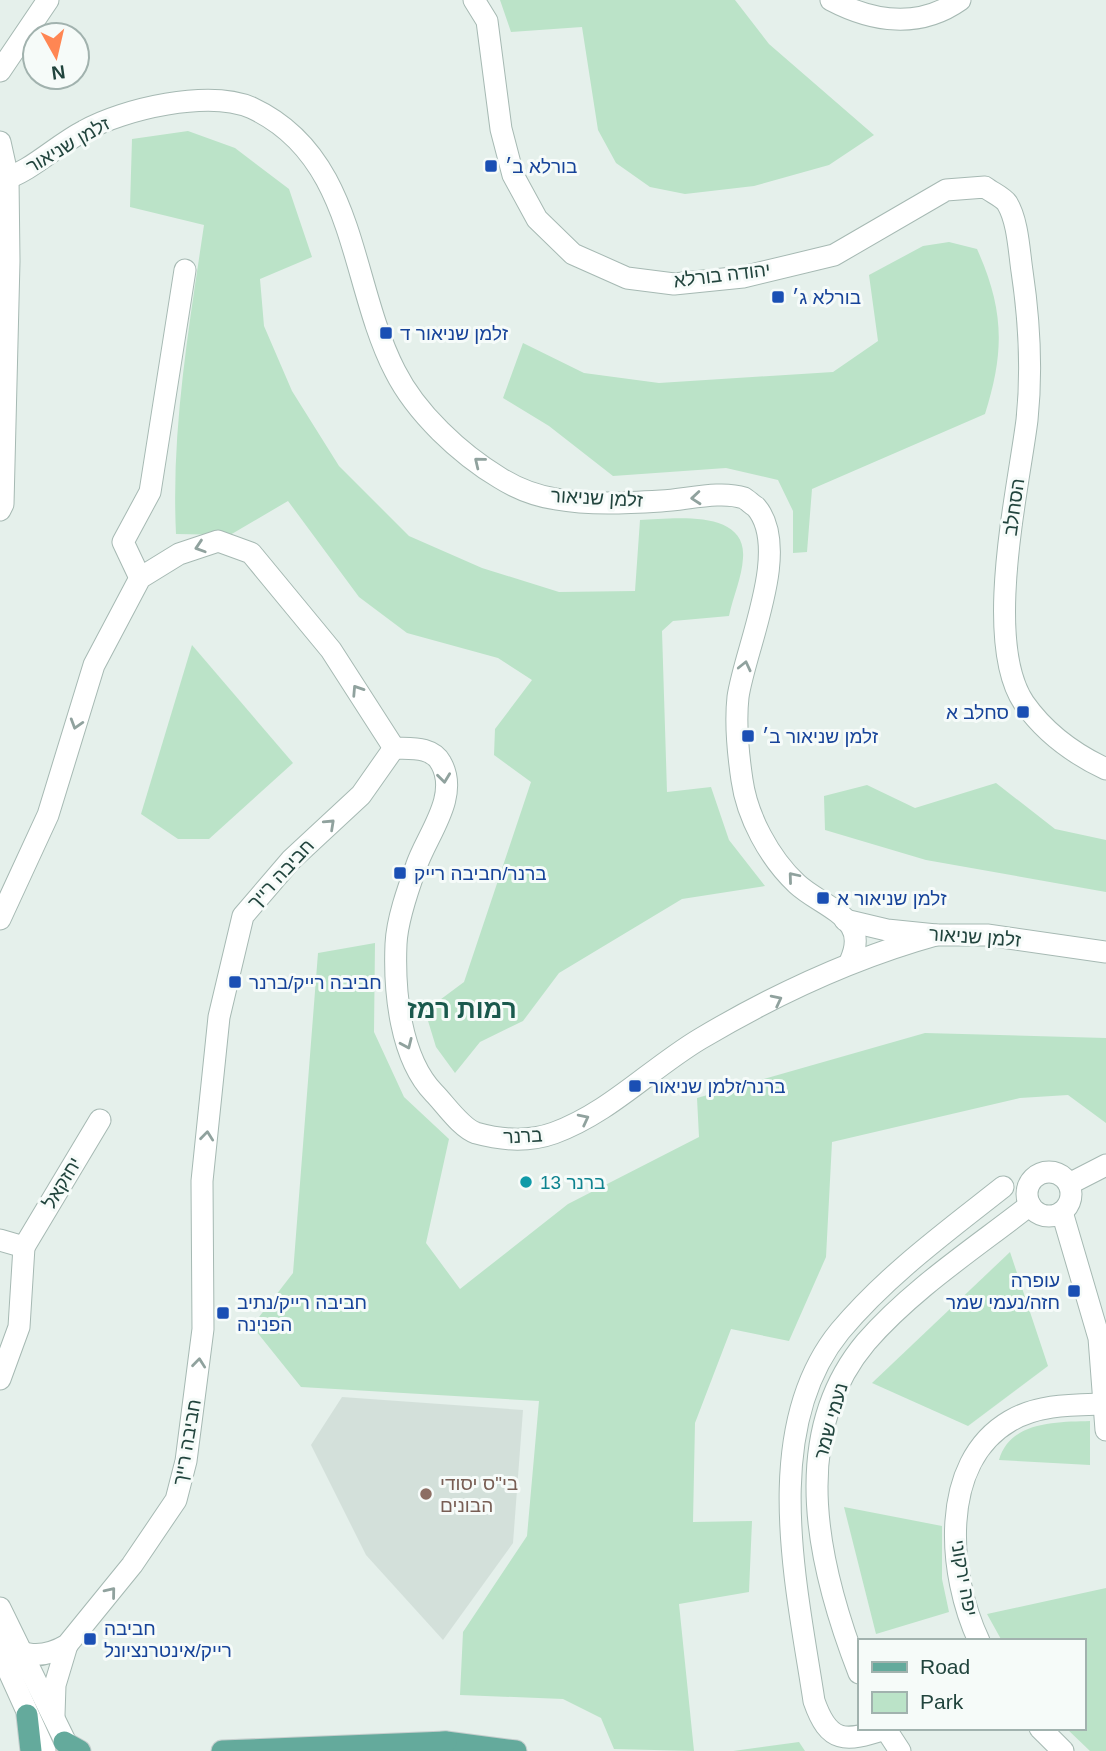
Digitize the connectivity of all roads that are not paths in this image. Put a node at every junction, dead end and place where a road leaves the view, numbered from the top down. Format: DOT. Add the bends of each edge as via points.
graph roads {
  1 [pos="48,0"];
  2 [pos="474,0"];
  3 [pos="831,0"];
  4 [pos="960,0"];
  5 [pos="0,71"];
  6 [pos="0,142"];
  7 [pos="4,180"];
  8 [pos="1007,203"];
  9 [pos="185,270"];
  10 [pos="0,510"];
  11 [pos="140,578"];
  12 [pos="394,748"];
  13 [pos="1106,769"];
  14 [pos="0,919"];
  15 [pos="845,920"];
  16 [pos="936,935"];
  17 [pos="1106,952"];
  18 [pos="850,962"];
  19 [pos="100,1120"];
  20 [pos="1106,1165"];
  21 [pos="1069,1184"];
  22 [pos="1003,1187"];
  23 [pos="1030,1205"];
  24 [pos="1062,1212"];
  25 [pos="0,1240"];
  26 [pos="24,1247"];
  27 [pos="0,1379"];
  28 [pos="1105,1404"];
  29 [pos="1106,1430"];
  30 [pos="0,1608"];
  31 [pos="0,1639"];
  32 [pos="978,1639"];
  33 [pos="67,1645"];
  34 [pos="0,1652"];
  35 [pos="22,1654"];
  36 [pos="858,1670"];
  37 [pos="27,1715"];
  38 [pos="53,1721"];
  39 [pos="882,1730"];
  40 [pos="886,1730"];
  41 [pos="1042,1730"];
  42 [pos="446,1742"];
  43 [pos="72,1748"];
  44 [pos="32,1751"];
  45 [pos="45,1751"];
  46 [pos="222,1751"];
  47 [pos="369,1751"];
  48 [pos="516,1751"];
  49 [pos="900,1751"];
  50 [pos="1063,1751"];
  1 -- 5 [label="street"];
  2 -- 8 [label="street, יהודה בורלא" via="486,21 501,130 513,175 537,219 573,254 627,278 674,284 743,277 834,255 946,190 985,187"];
  3 -- 4 [label="street" via="859,15 881,19 915,18 945,10"];
  6 -- 7 [label="street"];
  7 -- 10 [label="street" via="9,278"];
  15 -- 7 [label="street, זלמן שניאור, one-way" via="796,883 746,807 739,760 738,697 769,565 769,537 755,506 743,498 721,496 625,502 556,499 498,478 444,434 410,396 385,348 334,189 306,150 279,125 249,107 187,101 129,111 83,131"];
  8 -- 13 [label="street, הסחלב" via="1027,305 1027,416 1005,597 1013,679 1024,702 1049,732 1080,757"];
  9 -- 11 [label="street" via="150,492 123,541"];
  12 -- 11 [label="street, one-way" via="331,650 251,553 218,541 179,554"];
  11 -- 14 [label="street, one-way" via="94,665 48,816"];
  12 -- 18 [label="street, ברנר, one-way" via="425,749 441,761 446,777 437,824 416,866 396,942 402,1033 424,1082 472,1132 508,1140 552,1134 589,1118 699,1040"];
  33 -- 12 [label="street, חביבה רייך, one-way" via="132,1565 176,1500 186,1461 203,1329 202,1181 219,1017 243,916 291,860 360,795"];
  15 -- 16 [label="street, זלמן שניאור"];
  15 -- 18 [label="street" via="855,935"];
  16 -- 17 [label="street, זלמן שניאור" via="987,935"];
  16 -- 18 [label="street, ברנר"];
  19 -- 26 [label="street, יחזקאל"];
  20 -- 21 [label="street"];
  21 -- 23 [label="street" via="1059,1174 1038,1175 1029,1185"];
  21 -- 24 [label="street" via="1070,1202"];
  22 -- 39 [label="street" via="874,1294 839,1333 805,1401 790,1484 789,1530 814,1701 823,1726 834,1735 860,1737"];
  23 -- 24 [label="street" via="1048,1216"];
  23 -- 36 [label="street, נעמי שמר" via="891,1316 847,1370 832,1404 817,1480 821,1549 839,1622"];
  24 -- 28 [label="street" via="1098,1338"];
  25 -- 26 [label="street"];
  26 -- 27 [label="street, יחזקאל" via="19,1327"];
  28 -- 29 [label="street"];
  28 -- 32 [label="street, יפה ירקוני" via="1030,1412 1001,1427 970,1461 955,1520 964,1593"];
  30 -- 35 [label="street"];
  31 -- 35 [label="street"];
  33 -- 35 [label="street" via="47,1654"];
  33 -- 38 [label="street" via="55,1685"];
  34 -- 37 [label="street"];
  35 -- 38 [label="street"];
  37 -- 44 [label="main road"];
  37 -- 45 [label="street"];
  38 -- 43 [label="street"];
  40 -- 49 [label="street"];
  41 -- 50 [label="street"];
  42 -- 46 [label="main road"];
  42 -- 47 [label="main road"];
  42 -- 48 [label="main road"];
}
